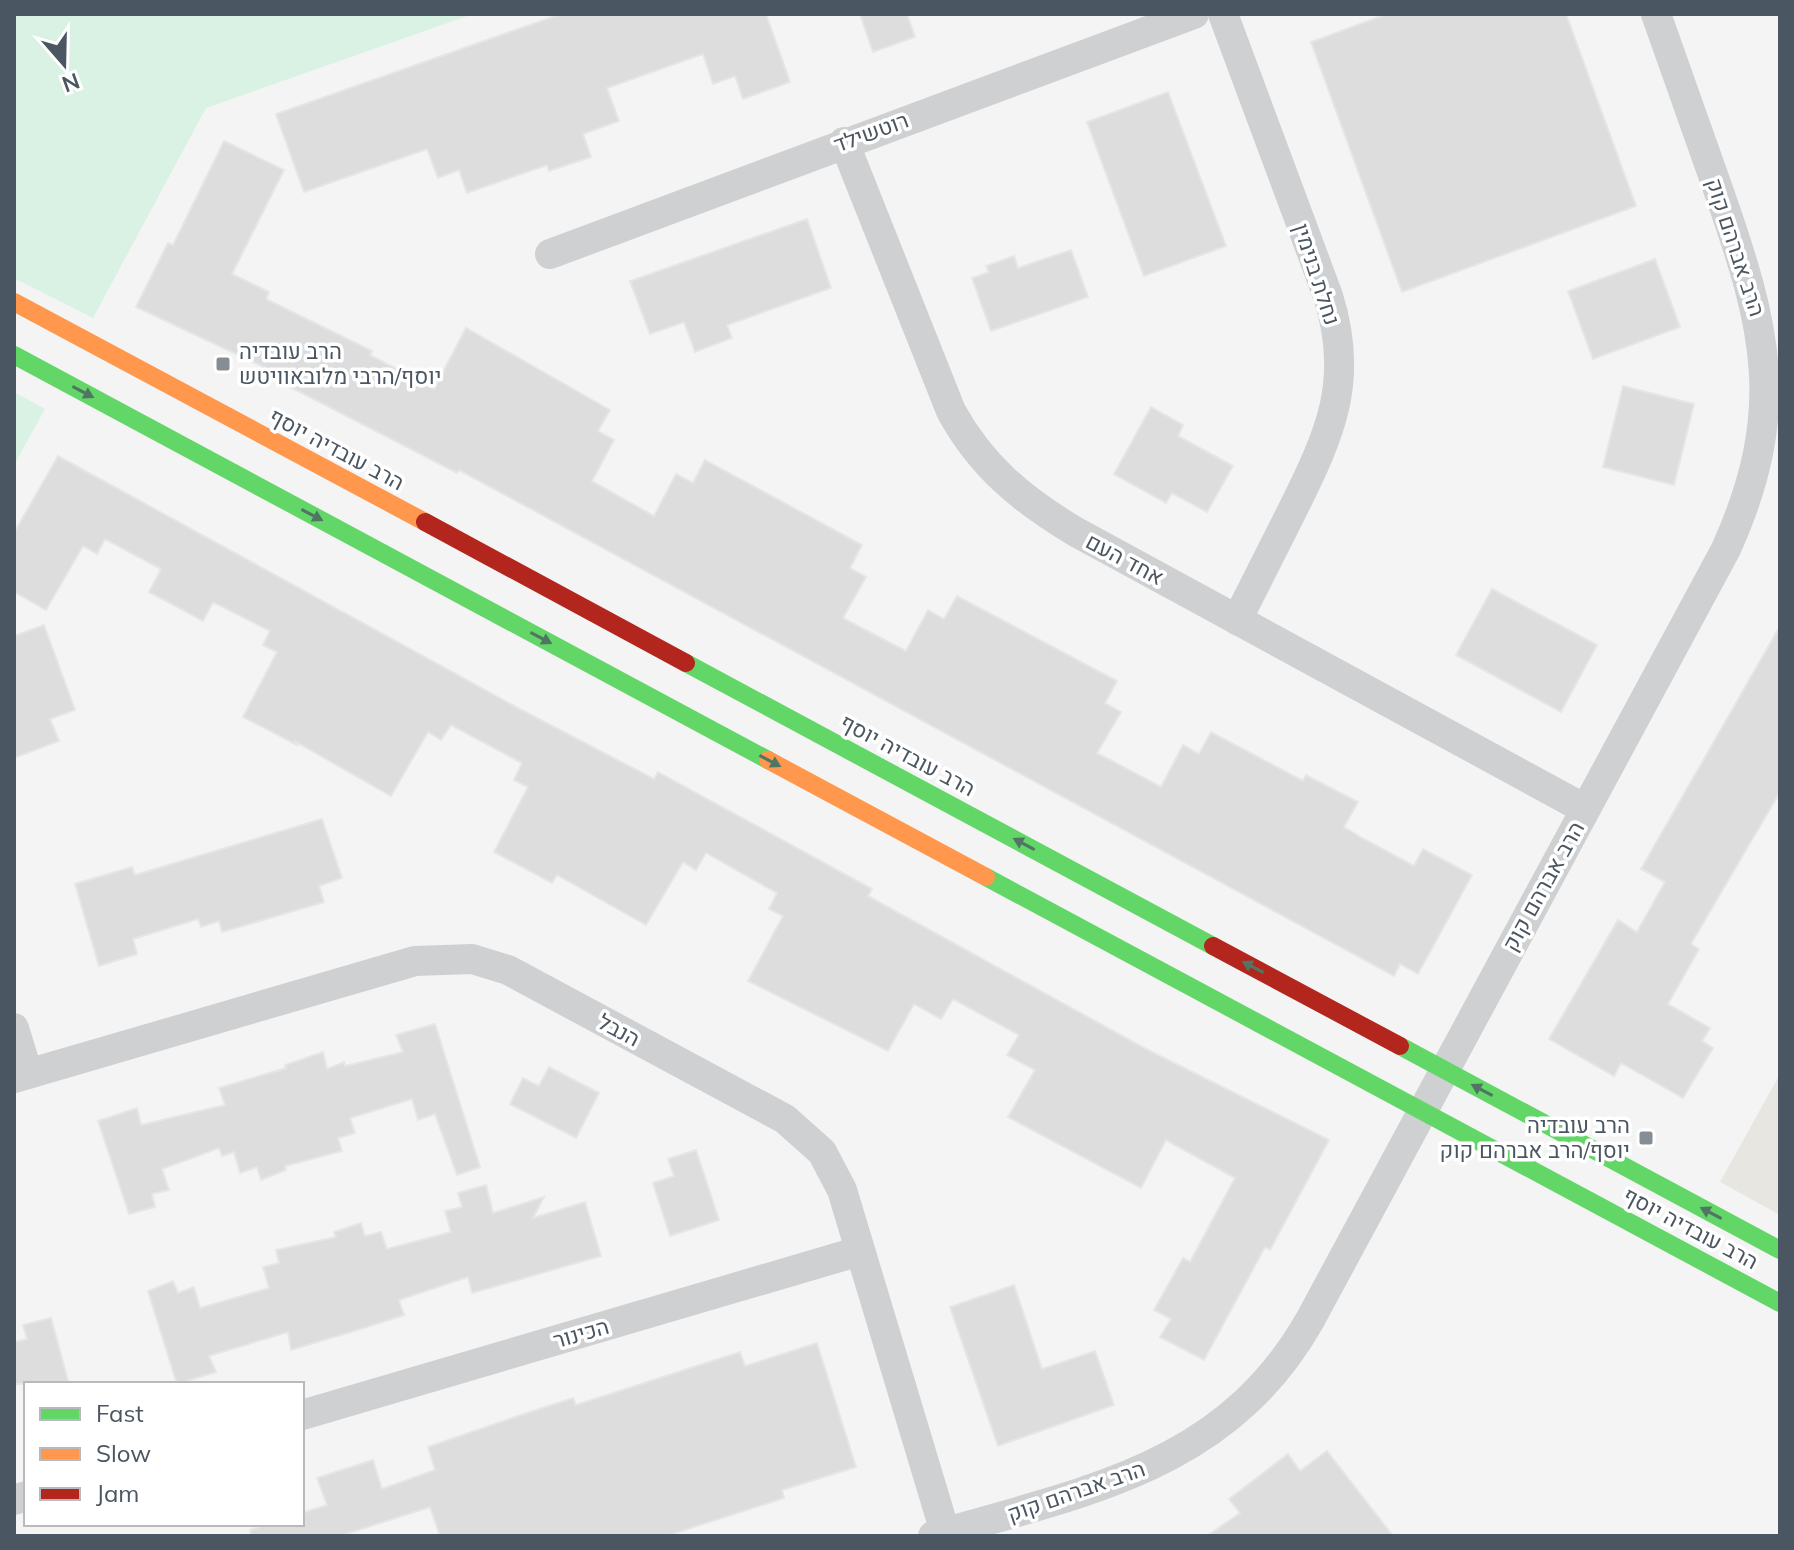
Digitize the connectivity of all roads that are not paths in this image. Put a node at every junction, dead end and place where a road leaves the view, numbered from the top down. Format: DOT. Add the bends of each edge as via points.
graph roads {
  1 [pos="1194,14"];
  2 [pos="1223,14"];
  3 [pos="1656,14"];
  4 [pos="844,142"];
  5 [pos="550,254"];
  6 [pos="14,302"];
  7 [pos="14,355"];
  8 [pos="1237,620"];
  9 [pos="1585,809"];
  10 [pos="14,1028"];
  11 [pos="1443,1069"];
  12 [pos="21,1076"];
  13 [pos="1421,1110"];
  14 [pos="1780,1250"];
  15 [pos="860,1251"];
  16 [pos="1780,1303"];
  17 [pos="304,1414"];
  18 [pos="939,1534"];
  1 -- 4 [label="street, רוטשילד"];
  2 -- 8 [label="street, נחלת בנימין" via="1328,296 1340,372 1326,442"];
  3 -- 9 [label="street, הרב אברהם קוק" via="1753,292 1766,362 1764,428 1750,490 1726,549"];
  4 -- 5 [label="street, רוטשילד"];
  4 -- 8 [label="street, אחד העם" via="942,390 985,463 1053,519"];
  11 -- 6 [label="street, הרב עובדיה יוסף, one-way"];
  7 -- 13 [label="street, הרב עובדיה יוסף, one-way"];
  8 -- 9 [label="street, אחד העם"];
  9 -- 11 [label="street, הרב אברהם קוק"];
  10 -- 12 [label="street"];
  11 -- 13 [label="street, הרב אברהם קוק"];
  14 -- 11 [label="street, הרב עובדיה יוסף, one-way"];
  12 -- 15 [label="street, הנבל" via="415,961 472,959 508,970 801,1130 833,1169"];
  13 -- 16 [label="street, הרב עובדיה יוסף"];
  13 -- 18 [label="street, הרב אברהם קוק" via="1294,1346 1238,1412 1191,1445 1138,1472"];
  15 -- 17 [label="street, הכינור"];
  15 -- 18 [label="street, הנבל"];
}
